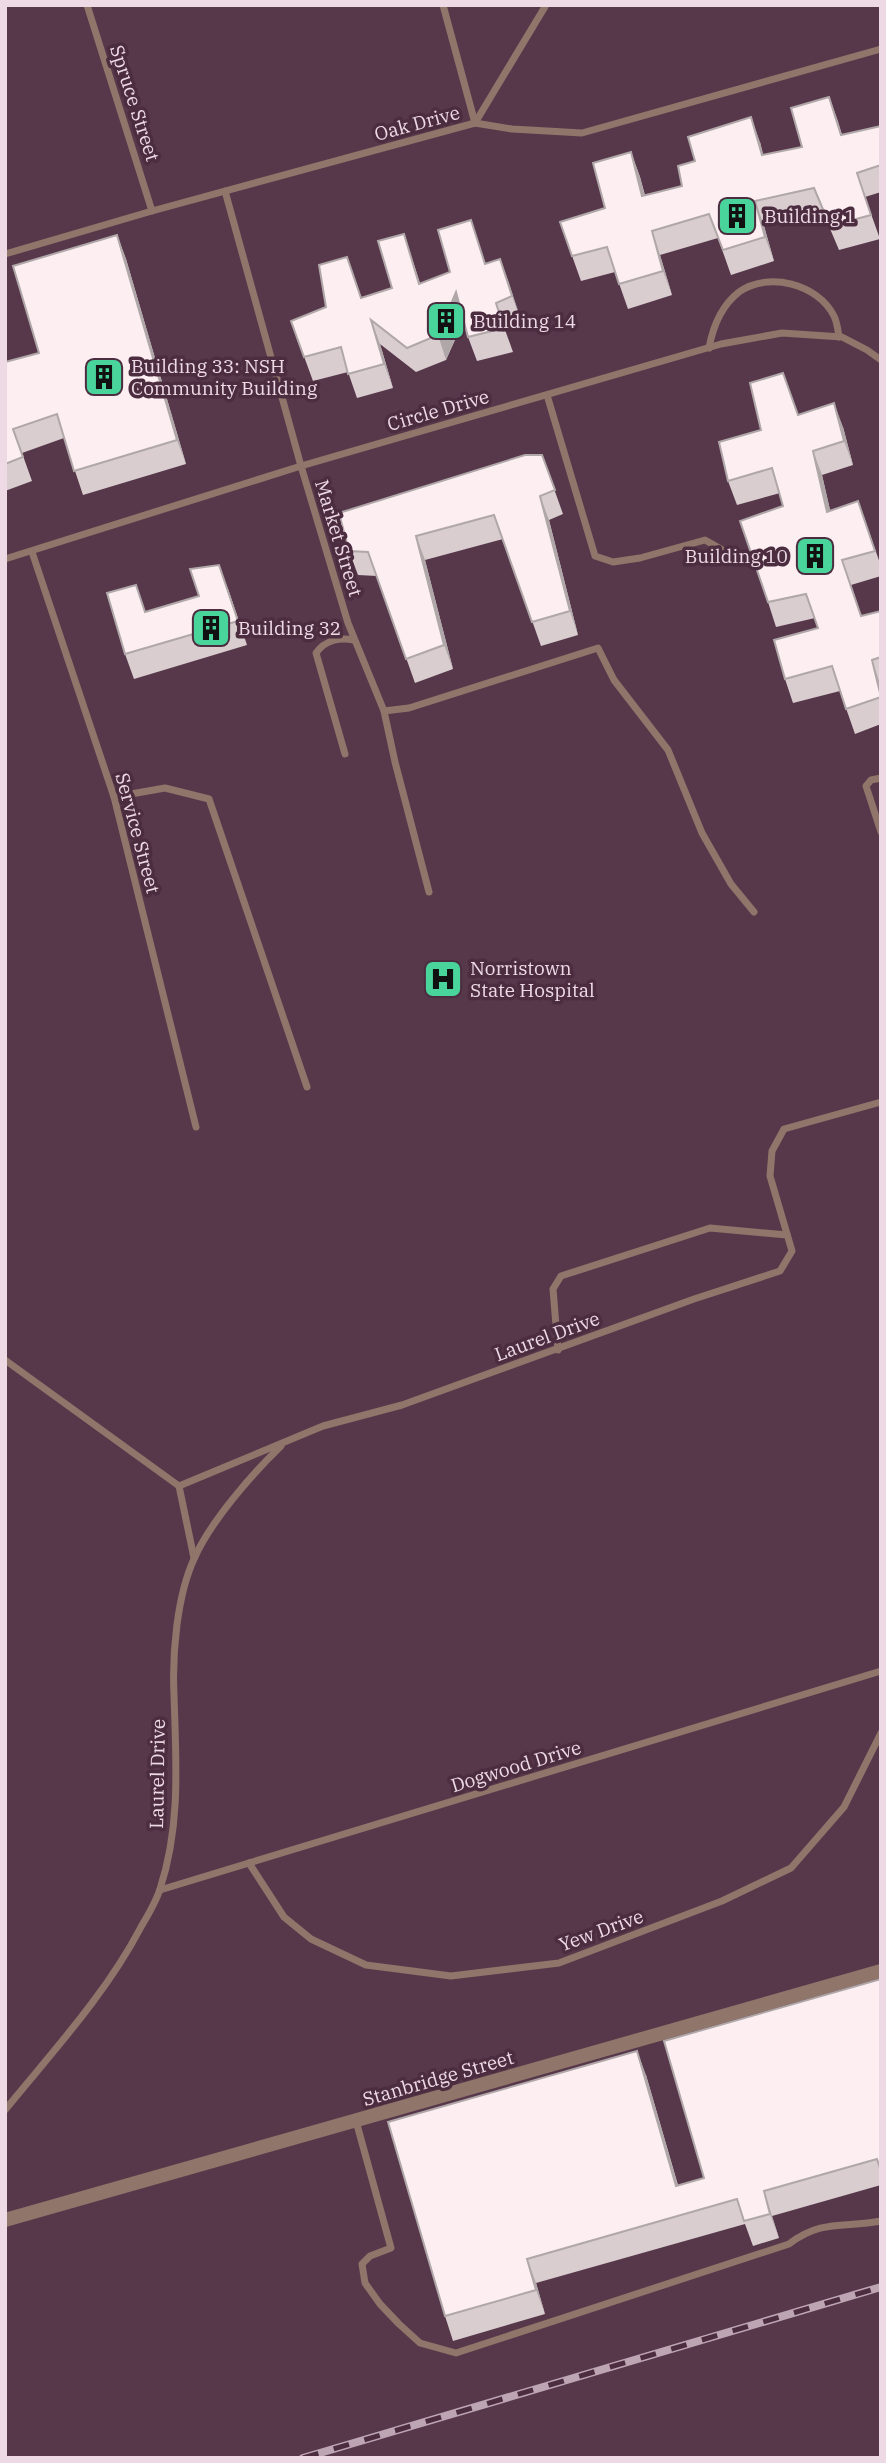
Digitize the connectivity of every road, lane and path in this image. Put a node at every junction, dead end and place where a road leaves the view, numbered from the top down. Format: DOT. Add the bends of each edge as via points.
graph roads {
  1 [pos="87,5"];
  2 [pos="443,5"];
  3 [pos="546,5"];
  4 [pos="881,50"];
  5 [pos="475,123"];
  6 [pos="225,191"];
  7 [pos="152,211"];
  8 [pos="5,254"];
  9 [pos="839,337"];
  10 [pos="709,348"];
  11 [pos="881,360"];
  12 [pos="547,395"];
  13 [pos="301,466"];
  14 [pos="32,552"];
  15 [pos="728,557"];
  16 [pos="5,559"];
  17 [pos="354,640"];
  18 [pos="384,711"];
  19 [pos="345,754"];
  20 [pos="881,778"];
  21 [pos="114,797"];
  22 [pos="881,832"];
  23 [pos="429,892"];
  24 [pos="754,912"];
  25 [pos="307,1087"];
  26 [pos="881,1102"];
  27 [pos="196,1127"];
  28 [pos="788,1235"];
  29 [pos="558,1350"];
  30 [pos="5,1360"];
  31 [pos="285,1442"];
  32 [pos="179,1486"];
  33 [pos="194,1558"];
  34 [pos="881,1671"];
  35 [pos="881,1733"];
  36 [pos="249,1863"];
  37 [pos="160,1890"];
  38 [pos="881,1971"];
  39 [pos="5,2110"];
  40 [pos="356,2121"];
  41 [pos="5,2220"];
  42 [pos="881,2221"];
  1 -- 7 [label="lane, Spruce Street"];
  2 -- 5 [label="lane"];
  3 -- 5 [label="lane"];
  4 -- 5 [label="lane, Oak Drive" via="582,133"];
  5 -- 6 [label="lane, Oak Drive"];
  6 -- 7 [label="lane, Oak Drive"];
  6 -- 13 [label="lane, Market Street"];
  7 -- 8 [label="lane, Oak Drive"];
  9 -- 10 [label="lane, Circle Drive" via="782,333"];
  9 -- 10 [label="lane" via="836,319 821,299 794,285 766,283 751,286 729,303 712,328"];
  9 -- 11 [label="lane, Circle Drive"];
  10 -- 12 [label="lane, Circle Drive"];
  12 -- 13 [label="lane, Circle Drive"];
  12 -- 15 [label="lane" via="595,556 613,562 627,560 705,540"];
  13 -- 14 [label="lane, Circle Drive"];
  13 -- 17 [label="lane, Market Street"];
  14 -- 16 [label="lane, Circle Drive"];
  14 -- 21 [label="lane, Service Street"];
  17 -- 18 [label="lane, Market Street"];
  17 -- 19 [label="lane" via="343,638 316,653"];
  18 -- 23 [label="lane, Market Street"];
  18 -- 24 [label="lane" via="409,708 598,648 614,680 668,750 702,833"];
  20 -- 22 [label="lane" via="866,786"];
  21 -- 25 [label="lane" via="165,789 209,799"];
  21 -- 27 [label="lane, Service Street"];
  26 -- 28 [label="lane" via="784,1129 772,1151 770,1176"];
  28 -- 29 [label="lane, Laurel Drive" via="792,1251 780,1272"];
  28 -- 29 [label="lane" via="710,1228 561,1276 553,1289"];
  29 -- 31 [label="lane, Laurel Drive"];
  30 -- 32 [label="lane"];
  31 -- 32 [label="lane, Laurel Drive"];
  31 -- 33 [label="lane, Laurel Drive" via="255,1471"];
  32 -- 33 [label="lane, Laurel Drive"];
  33 -- 37 [label="lane, Laurel Drive" via="177,1631 175,1824"];
  34 -- 36 [label="lane, Dogwood Drive"];
  35 -- 36 [label="lane, Yew Drive" via="845,1807 791,1868 722,1901 559,1963 452,1976 366,1965 310,1939 284,1917"];
  36 -- 37 [label="lane, Dogwood Drive"];
  37 -- 39 [label="lane, Laurel Drive" via="112,1976"];
  38 -- 40 [label="street, Stanbridge Street"];
  40 -- 41 [label="street, Stanbridge Street"];
  40 -- 42 [label="lane" via="391,2248 362,2264 365,2283 420,2343 456,2353 789,2244 805,2232"];
}
